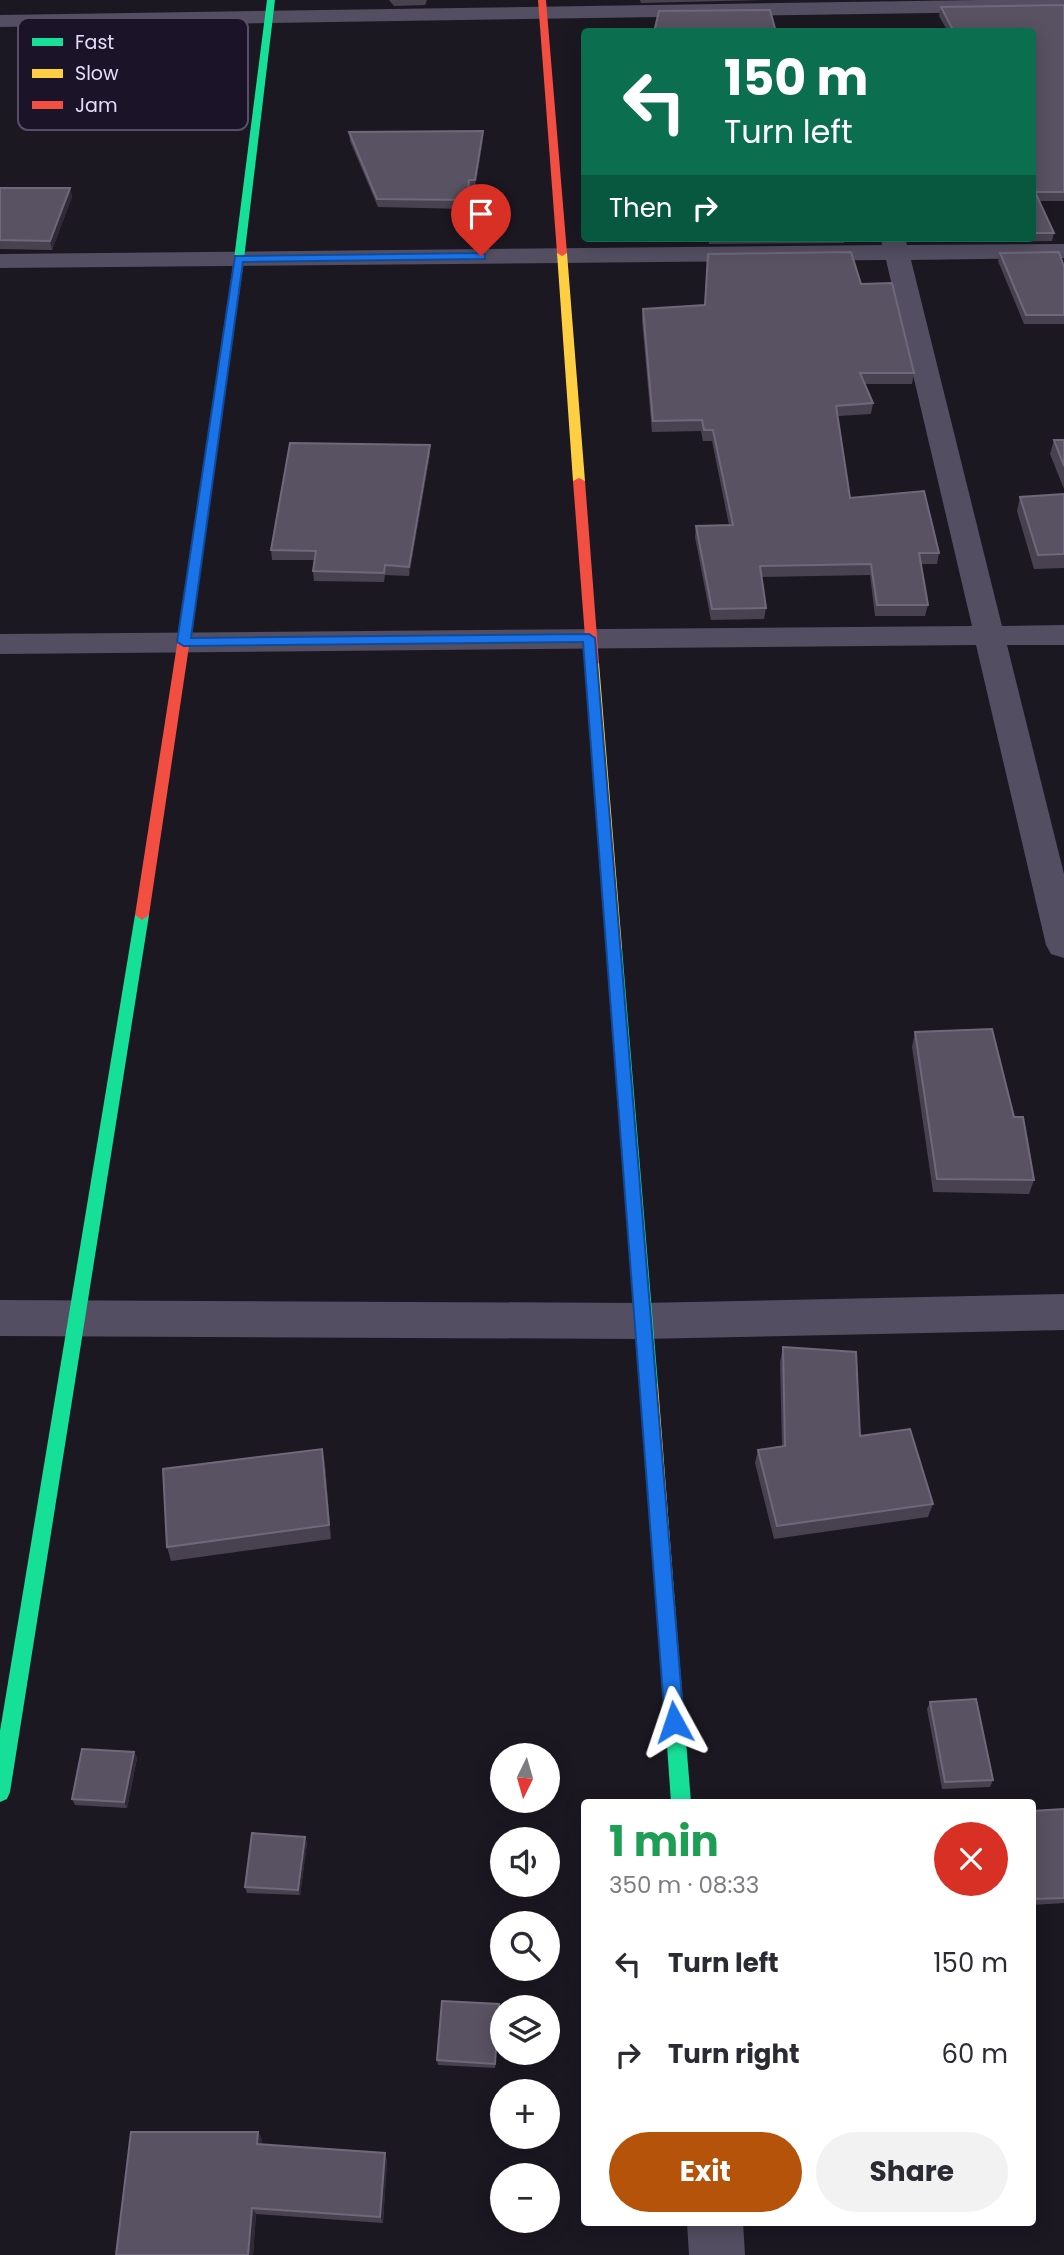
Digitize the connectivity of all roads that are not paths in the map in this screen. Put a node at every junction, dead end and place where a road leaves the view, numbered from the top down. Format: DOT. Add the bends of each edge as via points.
graph roads {
  1 [pos="13,0"];
  2 [pos="832,4"];
  3 [pos="1064,5"];
  4 [pos="542,6"];
  5 [pos="269,8"];
  6 [pos="121,18"];
  7 [pos="2,26"];
  8 [pos="838,28"];
  9 [pos="895,246"];
  10 [pos="1064,251"];
  11 [pos="562,256"];
  12 [pos="239,259"];
  13 [pos="0,261"];
  14 [pos="1064,635"];
  15 [pos="987,636"];
  16 [pos="589,638"];
  17 [pos="184,642"];
  18 [pos="0,645"];
  19 [pos="1064,945"];
  20 [pos="1064,1312"];
  21 [pos="79,1317"];
  22 [pos="0,1318"];
  23 [pos="642,1321"];
  24 [pos="0,1792"];
  25 [pos="681,1799"];
  26 [pos="715,2226"];
  27 [pos="718,2255"];
  1 -- 7 [label="street"];
  2 -- 3 [label="street"];
  2 -- 4 [label="street"];
  2 -- 8 [label="street"];
  4 -- 5 [label="street"];
  4 -- 11 [label="street"];
  5 -- 6 [label="street"];
  5 -- 12 [label="street"];
  9 -- 10 [label="street"];
  9 -- 11 [label="street"];
  9 -- 15 [label="street"];
  11 -- 12 [label="street"];
  11 -- 16 [label="street"];
  12 -- 13 [label="street"];
  12 -- 17 [label="street"];
  14 -- 15 [label="street"];
  15 -- 16 [label="street"];
  15 -- 19 [label="street"];
  16 -- 17 [label="street"];
  16 -- 23 [label="street"];
  17 -- 18 [label="street"];
  17 -- 21 [label="street"];
  20 -- 23 [label="street"];
  21 -- 22 [label="street"];
  21 -- 23 [label="street"];
  21 -- 24 [label="street"];
  23 -- 25 [label="street"];
  26 -- 27 [label="street"];
}
